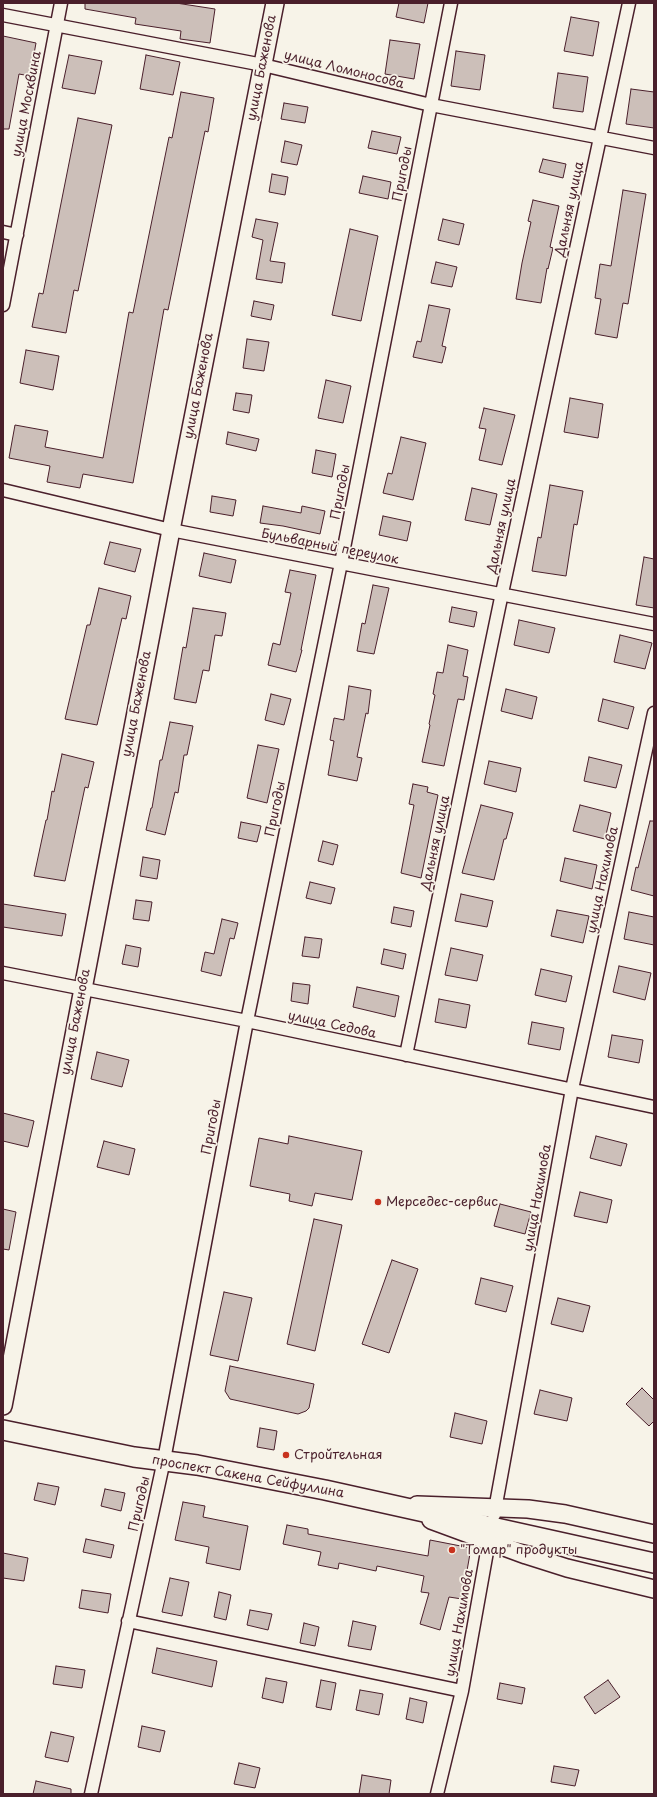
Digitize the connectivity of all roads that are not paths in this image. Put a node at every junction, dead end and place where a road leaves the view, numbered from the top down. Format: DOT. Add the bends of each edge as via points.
graph roads {
  1 [pos="61,3"];
  2 [pos="275,3"];
  3 [pos="451,3"];
  4 [pos="629,3"];
  5 [pos="3,15"];
  6 [pos="56,25"];
  7 [pos="263,65"];
  8 [pos="431,105"];
  9 [pos="599,138"];
  10 [pos="654,148"];
  11 [pos="3,232"];
  12 [pos="17,234"];
  13 [pos="3,305"];
  14 [pos="3,490"];
  15 [pos="171,530"];
  16 [pos="341,564"];
  17 [pos="502,593"];
  18 [pos="654,624"];
  19 [pos="654,713"];
  20 [pos="3,973"];
  21 [pos="83,989"];
  22 [pos="247,1021"];
  23 [pos="406,1055"];
  24 [pos="572,1089"];
  25 [pos="654,1107"];
  26 [pos="3,1406"];
  27 [pos="3,1430"];
  28 [pos="164,1460"];
  29 [pos="392,1505"];
  30 [pos="496,1507"];
  31 [pos="490,1534"];
  32 [pos="654,1534"];
  33 [pos="654,1563"];
  34 [pos="654,1589"];
  35 [pos="128,1620"];
  36 [pos="462,1690"];
  37 [pos="92,1794"];
  38 [pos="437,1794"];
  1 -- 6 [label="street, улица Москвина"];
  2 -- 7 [label="street, улица Баженова"];
  3 -- 8 [label="street, Пригоды"];
  4 -- 9 [label="street, Дальняя улица"];
  5 -- 6 [label="street, улица Ломоносова"];
  6 -- 7 [label="street, улица Ломоносова"];
  6 -- 12 [label="street, улица Москвина"];
  7 -- 8 [label="street, улица Ломоносова"];
  7 -- 15 [label="street, улица Баженова"];
  8 -- 9 [label="street, улица Ломоносова"];
  8 -- 16 [label="street, Пригоды"];
  9 -- 10 [label="street, улица Ломоносова"];
  9 -- 17 [label="street, Дальняя улица"];
  11 -- 12 [label="street"];
  12 -- 13 [label="street, улица Москвина"];
  14 -- 15 [label="street, Бульварный переулок"];
  15 -- 16 [label="street, Бульварный переулок"];
  15 -- 21 [label="street, улица Баженова"];
  16 -- 17 [label="street, Бульварный переулок"];
  16 -- 22 [label="street, Пригоды"];
  17 -- 18 [label="street, Бульварный переулок"];
  17 -- 23 [label="street, Дальняя улица"];
  19 -- 24 [label="street, улица Нахимова"];
  20 -- 21 [label="street, улица Седова"];
  21 -- 22 [label="street, улица Седова"];
  21 -- 26 [label="street, улица Баженова"];
  22 -- 23 [label="street, улица Седова"];
  22 -- 28 [label="street, Пригоды"];
  23 -- 24 [label="street, улица Седова"];
  24 -- 25 [label="street, улица Седова"];
  24 -- 30 [label="street, улица Нахимова"];
  27 -- 28 [label="main road, проспект Сакена Сейфуллина" via="134,1457"];
  28 -- 29 [label="main road, проспект Сакена Сейфуллина"];
  28 -- 35 [label="street, Пригоды"];
  29 -- 30 [label="street"];
  29 -- 31 [label="main road, проспект Сакена Сейфуллина"];
  30 -- 31 [label="street, улица Нахимова"];
  30 -- 32 [label="street" via="564,1514"];
  31 -- 33 [label="main road, проспект Сакена Сейфуллина"];
  31 -- 34 [label="street" via="526,1556"];
  31 -- 36 [label="street, улица Нахимова"];
  35 -- 36 [label="street, улица Нахимова"];
  35 -- 37 [label="street, Пригоды"];
  36 -- 38 [label="street, улица Нахимова"];
}
